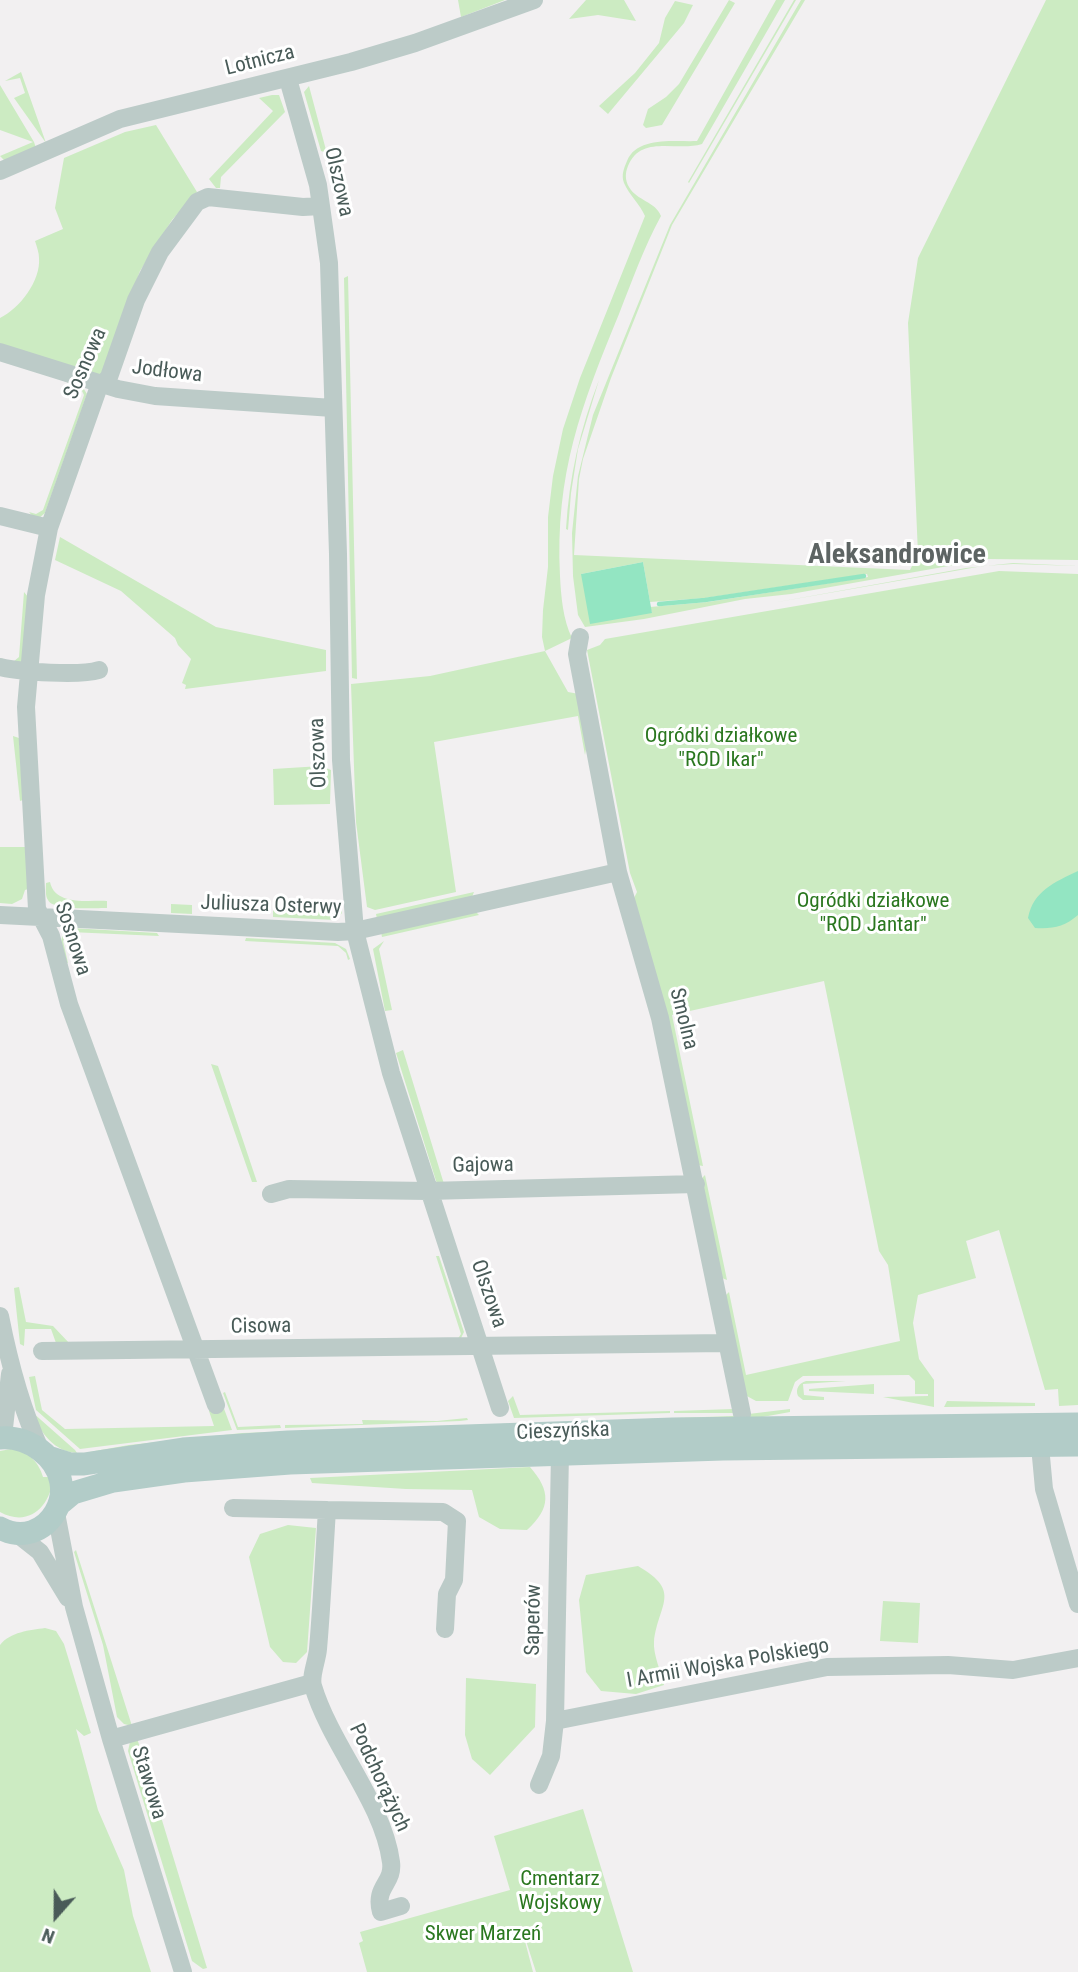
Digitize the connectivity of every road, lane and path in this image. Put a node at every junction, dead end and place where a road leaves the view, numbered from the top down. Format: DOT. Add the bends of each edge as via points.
graph roads {
  1 [pos="534,0"];
  2 [pos="288,79"];
  3 [pos="0,170"];
  4 [pos="321,206"];
  5 [pos="0,352"];
  6 [pos="103,384"];
  7 [pos="333,408"];
  8 [pos="0,516"];
  9 [pos="49,528"];
  10 [pos="580,637"];
  11 [pos="0,667"];
  12 [pos="99,670"];
  13 [pos="28,673"];
  14 [pos="618,872"];
  15 [pos="0,915"];
  16 [pos="40,917"];
  17 [pos="355,931"];
  18 [pos="696,1184"];
  19 [pos="428,1191"];
  20 [pos="271,1194"];
  21 [pos="0,1316"];
  22 [pos="727,1343"];
  23 [pos="481,1346"];
  24 [pos="198,1350"];
  25 [pos="42,1351"];
  26 [pos="6,1358"];
  27 [pos="216,1405"];
  28 [pos="500,1408"];
  29 [pos="741,1414"];
  30 [pos="1078,1424"];
  31 [pos="0,1438"];
  32 [pos="1078,1445"];
  33 [pos="1040,1446"];
  34 [pos="560,1453"];
  35 [pos="46,1455"];
  36 [pos="58,1508"];
  37 [pos="233,1508"];
  38 [pos="327,1510"];
  39 [pos="8,1531"];
  40 [pos="1078,1604"];
  41 [pos="74,1607"];
  42 [pos="444,1629"];
  43 [pos="1078,1658"];
  44 [pos="312,1683"];
  45 [pos="555,1721"];
  46 [pos="111,1739"];
  47 [pos="539,1785"];
  48 [pos="401,1906"];
  49 [pos="183,1972"];
  1 -- 2 [label="street, Lotnicza" via="415,43"];
  2 -- 3 [label="street, Lotnicza" via="120,119"];
  2 -- 4 [label="street, Olszowa"];
  4 -- 6 [label="street, Sosnowa" via="208,197 197,202 149,272"];
  4 -- 7 [label="street, Olszowa" via="329,263"];
  5 -- 6 [label="street, Jodłowa"];
  6 -- 7 [label="street, Jodłowa" via="155,397"];
  6 -- 9 [label="street, Sosnowa"];
  7 -- 17 [label="street, Olszowa" via="341,760"];
  8 -- 9 [label="street"];
  9 -- 13 [label="street, Sosnowa"];
  10 -- 14 [label="street, Smolna" via="577,654"];
  11 -- 13 [label="street"];
  12 -- 13 [label="street"];
  13 -- 16 [label="street, Sosnowa" via="26,738"];
  14 -- 17 [label="street, Juliusza Osterwy"];
  14 -- 18 [label="street, Smolna" via="660,1018"];
  15 -- 16 [label="street, Juliusza Osterwy"];
  16 -- 17 [label="street, Juliusza Osterwy"];
  16 -- 24 [label="street, Sosnowa" via="47,925 69,1004"];
  17 -- 19 [label="street, Olszowa"];
  18 -- 19 [label="street, Gajowa"];
  18 -- 22 [label="street, Smolna"];
  19 -- 20 [label="street, Gajowa" via="289,1189"];
  19 -- 23 [label="street, Olszowa"];
  21 -- 26 [label="street"];
  22 -- 23 [label="street"];
  22 -- 29 [label="street, Smolna"];
  23 -- 24 [label="street, Cisowa"];
  23 -- 28 [label="street, Olszowa"];
  24 -- 25 [label="street, Cisowa"];
  24 -- 27 [label="street, Sosnowa"];
  26 -- 31 [label="street"];
  26 -- 35 [label="street" via="33,1433"];
  30 -- 35 [label="main road, Cieszyńska" via="673,1429 236,1444 84,1464"];
  31 -- 35 [label="main road, Cieszyńska" via="22,1440"];
  32 -- 33 [label="main road, Cieszyńska"];
  33 -- 34 [label="main road, Cieszyńska"];
  33 -- 40 [label="street" via="1044,1489"];
  34 -- 36 [label="main road, Cieszyńska" via="184,1471 88,1487"];
  34 -- 45 [label="street, Saperów"];
  35 -- 36 [label="main road" via="62,1479"];
  36 -- 39 [label="main road, Cieszyńska" via="39,1528"];
  36 -- 41 [label="street, Stawowa"];
  37 -- 38 [label="street"];
  38 -- 42 [label="street" via="443,1512 457,1521 454,1580 447,1594"];
  38 -- 44 [label="street"];
  39 -- 41 [label="street, Stawowa" via="40,1552"];
  41 -- 46 [label="street, Stawowa"];
  43 -- 45 [label="street, I Armii Wojska Polskiego" via="1013,1670 948,1665 827,1667"];
  44 -- 46 [label="street"];
  44 -- 48 [label="street, Podchorążych" via="334,1736 381,1824 391,1864 390,1877 379,1896 381,1912"];
  45 -- 47 [label="street, Saperów" via="551,1756"];
  46 -- 49 [label="street, Stawowa"];
}
